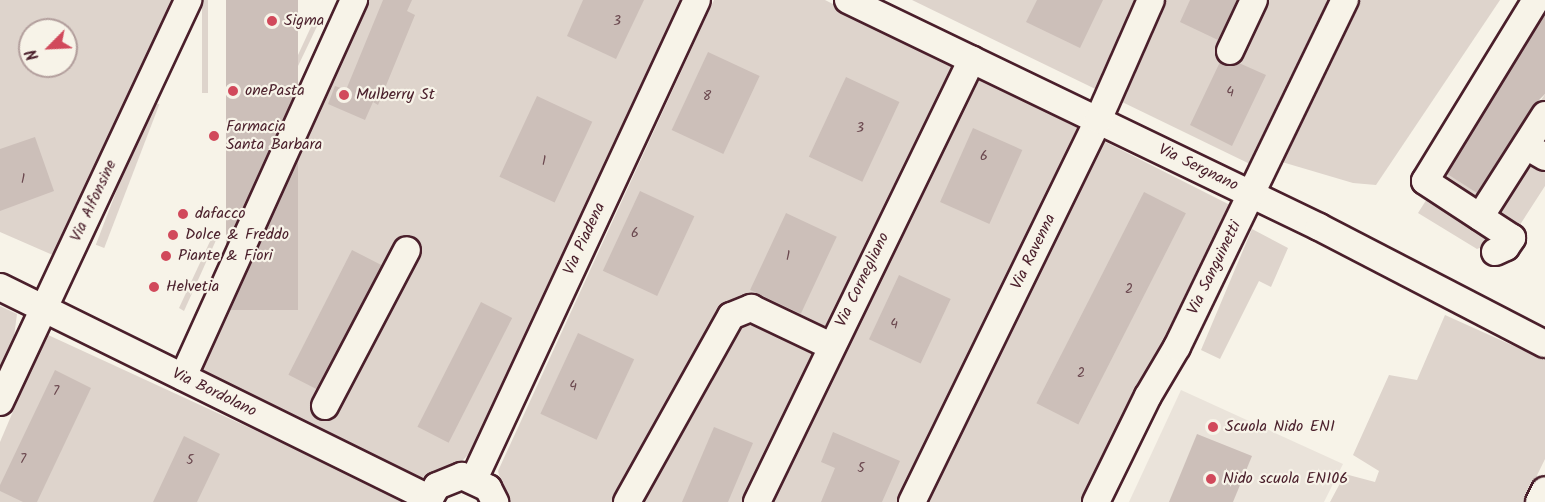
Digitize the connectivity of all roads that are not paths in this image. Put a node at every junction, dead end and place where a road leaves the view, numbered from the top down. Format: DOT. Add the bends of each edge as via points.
graph roads {
  1 [pos="189,0"];
  2 [pos="354,0"];
  3 [pos="697,0"];
  4 [pos="848,0"];
  5 [pos="1151,0"];
  6 [pos="1254,0"];
  7 [pos="1345,0"];
  8 [pos="1536,0"];
  9 [pos="1230,51"];
  10 [pos="972,60"];
  11 [pos="1098,120"];
  12 [pos="1539,137"];
  13 [pos="1251,193"];
  14 [pos="1480,217"];
  15 [pos="407,250"];
  16 [pos="1506,251"];
  17 [pos="0,287"];
  18 [pos="42,308"];
  19 [pos="1545,344"];
  20 [pos="831,346"];
  21 [pos="183,377"];
  22 [pos="0,402"];
  23 [pos="325,406"];
  24 [pos="474,479"];
  25 [pos="1545,490"];
  26 [pos="428,500"];
  27 [pos="495,502"];
  28 [pos="627,502"];
  29 [pos="757,502"];
  30 [pos="912,502"];
  31 [pos="1096,502"];
  32 [pos="1539,502"];
  1 -- 18 [label="street, Via Alfonsine"];
  2 -- 21 [label="street"];
  3 -- 24 [label="street, Via Piadena"];
  4 -- 10 [label="street, Via Sergnano"];
  5 -- 11 [label="street, Via Ravenna"];
  6 -- 9 [label="street"];
  7 -- 13 [label="street, Via Sanguinetti"];
  8 -- 14 [label="street" via="1425,181"];
  10 -- 11 [label="street, Via Sergnano"];
  10 -- 20 [label="street, Via Cornegliano"];
  11 -- 13 [label="street, Via Sergnano"];
  11 -- 30 [label="street, Via Ravenna"];
  12 -- 14 [label="street"];
  13 -- 19 [label="street, Via Sergnano"];
  13 -- 31 [label="street, Via Sanguinetti" via="1178,347 1148,396"];
  14 -- 16 [label="street" via="1512,238"];
  15 -- 23 [label="street"];
  17 -- 18 [label="street, Via Bordolano"];
  18 -- 21 [label="street, Via Bordolano"];
  18 -- 22 [label="street, Via Alfonsine"];
  20 -- 28 [label="street" via="751,308 731,316"];
  20 -- 29 [label="street, Via Cornegliano"];
  21 -- 26 [label="street, Via Bordolano"];
  24 -- 26 [label="street" via="448,479"];
  24 -- 27 [label="street" via="488,488"];
  25 -- 32 [label="street"];
}
